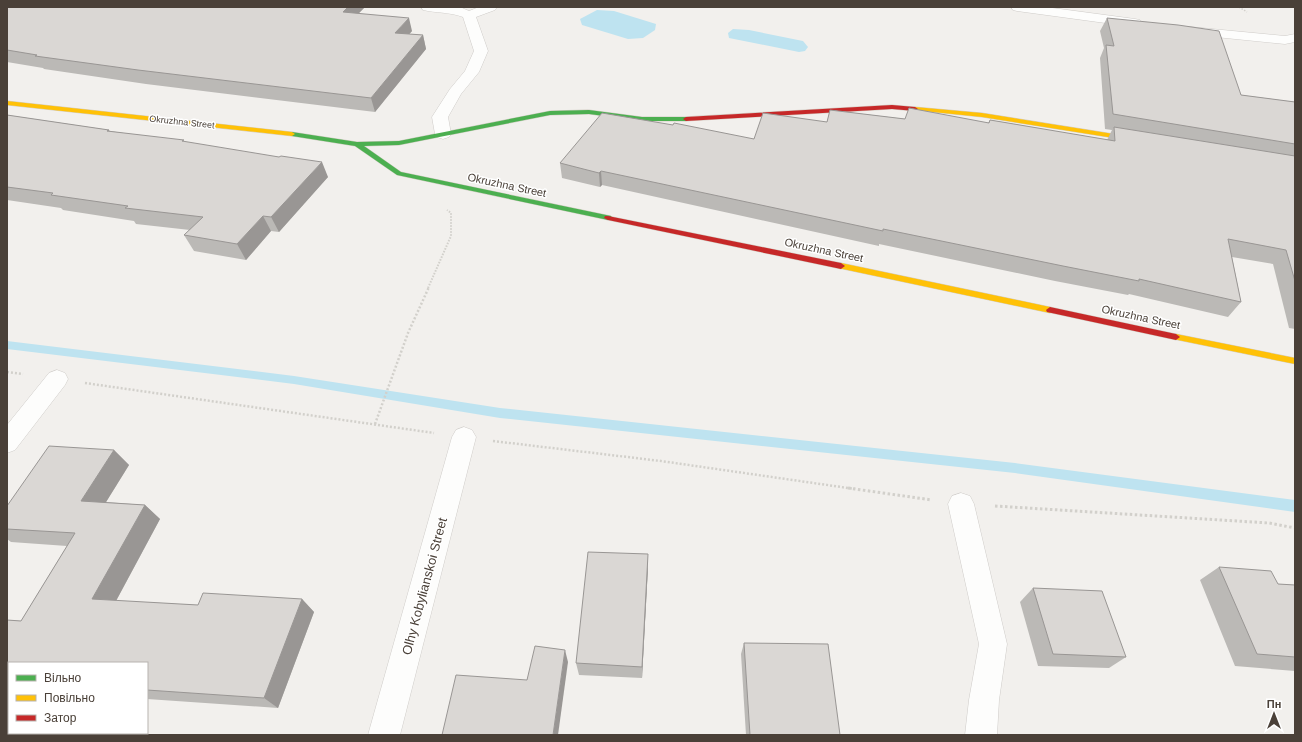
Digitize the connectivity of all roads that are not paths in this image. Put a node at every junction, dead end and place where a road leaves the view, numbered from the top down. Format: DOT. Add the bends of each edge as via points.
graph roads {
  1 [pos="427,7"];
  2 [pos="491,7"];
  3 [pos="1017,7"];
  4 [pos="469,15"];
  5 [pos="1151,25"];
  6 [pos="1182,30"];
  7 [pos="1295,38"];
  8 [pos="7,103"];
  9 [pos="443,134"];
  10 [pos="1149,142"];
  11 [pos="357,144"];
  12 [pos="1295,361"];
  13 [pos="57,379"];
  14 [pos="464,437"];
  15 [pos="7,443"];
  16 [pos="961,504"];
  17 [pos="384,735"];
  18 [pos="981,735"];
  1 -- 4 [label="street" via="457,10"];
  2 -- 4 [label="street"];
  3 -- 5 [label="street"];
  4 -- 9 [label="street" via="481,51 472,72 455,92 440,117"];
  6 -- 7 [label="street" via="1285,40"];
  8 -- 11 [label="street, Okruzhna Street" via="302,134"];
  9 -- 10 [label="street, Okruzhna Street" via="550,113 589,112 642,119 706,119 892,107 982,115"];
  9 -- 11 [label="street, Okruzhna Street" via="399,143"];
  11 -- 12 [label="street, Okruzhna Street" via="399,174"];
  13 -- 15 [label="street"];
  14 -- 17 [label="street, Olhy Kobylianskoi Street"];
  16 -- 18 [label="street" via="993,644"];
}
